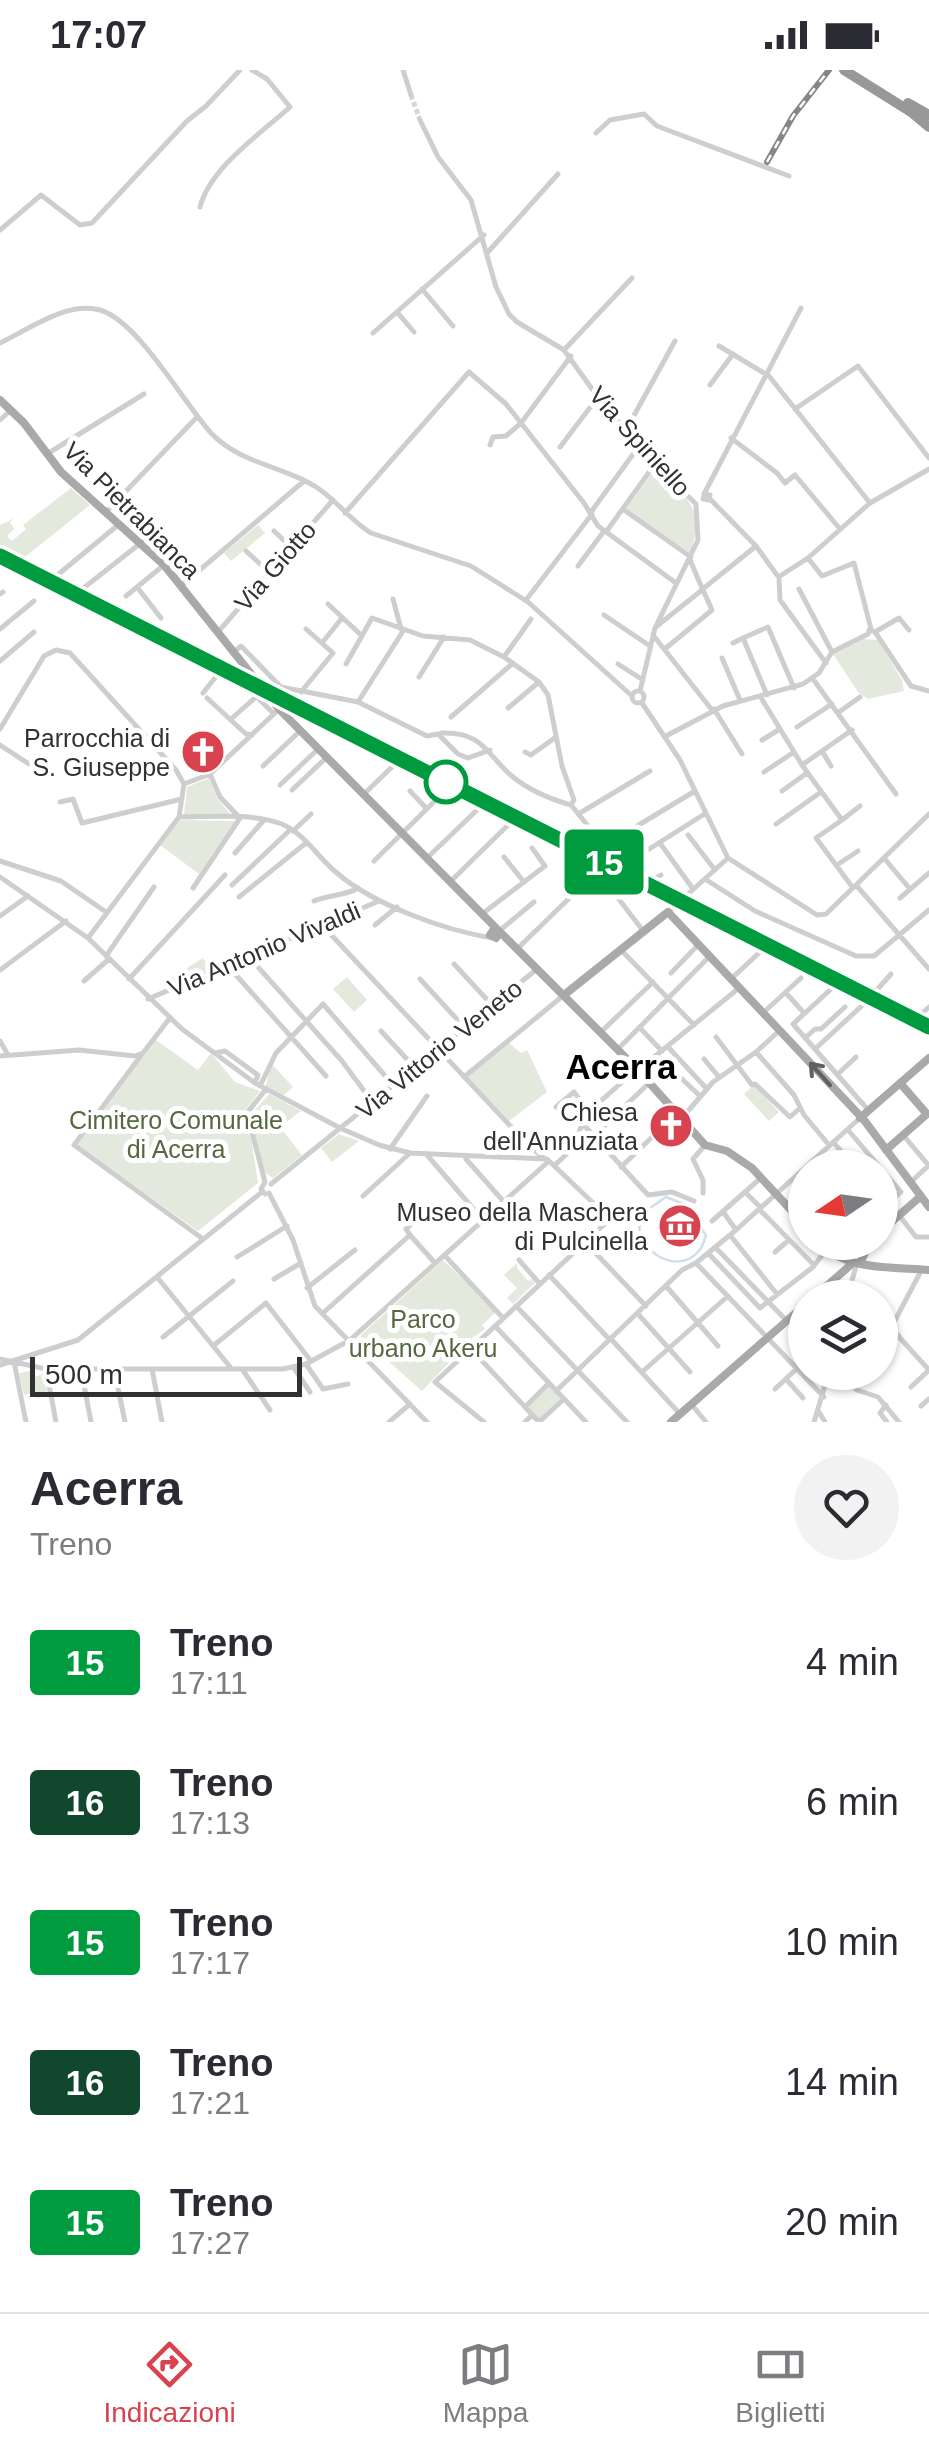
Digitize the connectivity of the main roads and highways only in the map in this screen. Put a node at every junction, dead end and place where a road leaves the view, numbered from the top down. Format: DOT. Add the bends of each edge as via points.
graph roads {
  1 [pos="844,70"];
  2 [pos="854,70"];
  3 [pos="929,116"];
  4 [pos="929,128"];
  5 [pos="0,400"];
  6 [pos="564,995"];
  7 [pos="929,1058"];
  8 [pos="900,1083"];
  9 [pos="928,1115"];
  10 [pos="860,1118"];
  11 [pos="886,1150"];
  12 [pos="898,1165"];
  13 [pos="921,1196"];
  14 [pos="788,1204"];
  15 [pos="929,1206"];
  16 [pos="898,1217"];
  17 [pos="852,1260"];
  18 [pos="857,1262"];
  19 [pos="926,1270"];
  20 [pos="835,1280"];
  21 [pos="788,1320"];
  22 [pos="672,1422"];
  1 -- 4 [label="highway"];
  2 -- 3 [label="highway"];
  5 -- 6 [label="main road, Via Pietrabianca" via="61,472 182,586 276,712 484,916 493,933"];
  10 -- 6 [label="main road, one-way" via="668,912"];
  6 -- 14 [label="main road" via="704,1145 727,1151"];
  7 -- 8 [label="main road"];
  8 -- 9 [label="main road"];
  8 -- 10 [label="main road"];
  9 -- 11 [label="main road"];
  10 -- 11 [label="main road"];
  12 -- 13 [label="main road"];
  13 -- 15 [label="main road"];
  13 -- 16 [label="main road"];
  17 -- 18 [label="main road"];
  18 -- 19 [label="main road"];
  18 -- 20 [label="main road"];
  21 -- 22 [label="main road"];
}
